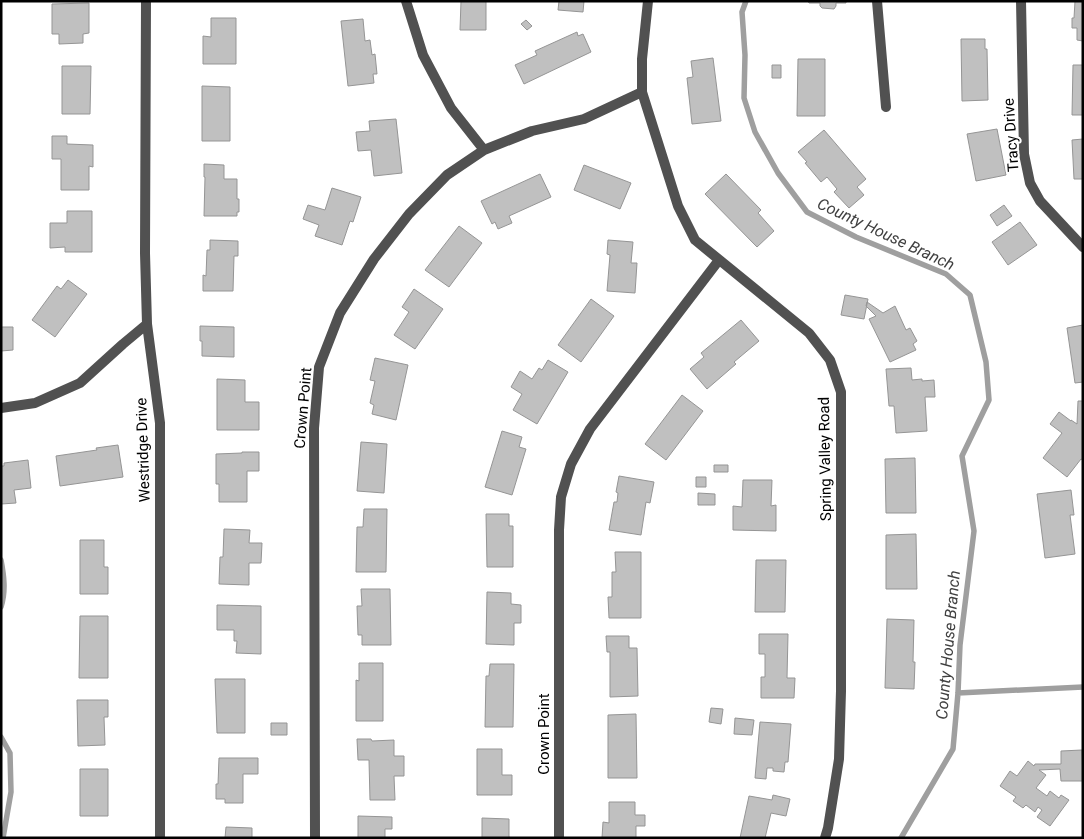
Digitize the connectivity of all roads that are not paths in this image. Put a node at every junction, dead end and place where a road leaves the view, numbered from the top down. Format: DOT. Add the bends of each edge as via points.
graph roads {
  1 [pos="146,1"];
  2 [pos="406,1"];
  3 [pos="648,1"];
  4 [pos="876,1"];
  5 [pos="1021,1"];
  6 [pos="642,92"];
  7 [pos="886,106"];
  8 [pos="484,150"];
  9 [pos="1083,247"];
  10 [pos="719,260"];
  11 [pos="147,324"];
  12 [pos="1,408"];
  13 [pos="160,838"];
  14 [pos="315,838"];
  15 [pos="559,838"];
  16 [pos="826,838"];
  1 -- 11 [label="street, Westridge Drive"];
  2 -- 8 [label="street" via="427,63 451,108"];
  3 -- 6 [label="street, Spring Valley Road"];
  4 -- 7 [label="street"];
  5 -- 9 [label="street, Tracy Drive" via="1024,154 1030,183 1040,201"];
  6 -- 8 [label="street, Crown Point" via="584,119 532,131"];
  6 -- 10 [label="street, Spring Valley Road" via="678,206 695,240"];
  8 -- 14 [label="street, Crown Point" via="446,175 409,214 374,259 340,313 319,367 314,428"];
  10 -- 15 [label="street, Crown Point" via="590,429 571,464 561,497"];
  10 -- 16 [label="street, Spring Valley Road" via="810,333 830,360 841,392 839,759"];
  11 -- 12 [label="street" via="80,383 35,403"];
  11 -- 13 [label="street, Westridge Drive" via="160,423"];
}
